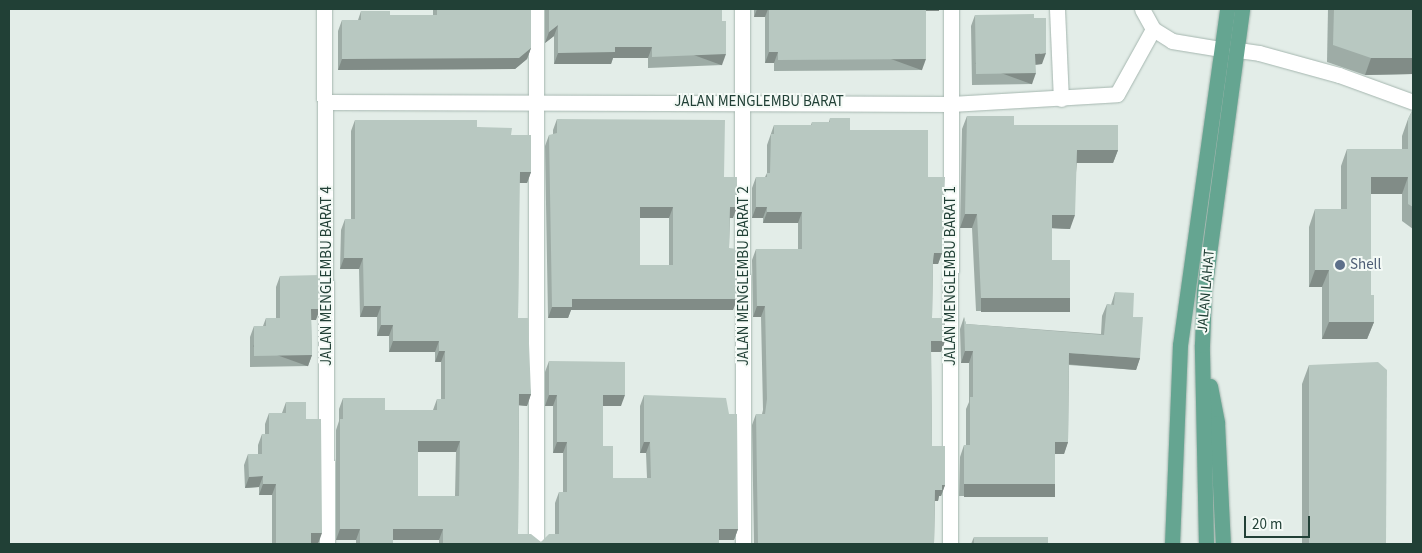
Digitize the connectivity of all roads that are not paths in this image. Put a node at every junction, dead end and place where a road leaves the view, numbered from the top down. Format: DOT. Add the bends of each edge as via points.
graph roads {
  1 [pos="324,9"];
  2 [pos="536,9"];
  3 [pos="742,9"];
  4 [pos="951,9"];
  5 [pos="1057,9"];
  6 [pos="1142,9"];
  7 [pos="1227,9"];
  8 [pos="1242,9"];
  9 [pos="1153,29"];
  10 [pos="1221,49"];
  11 [pos="1237,50"];
  12 [pos="1061,99"];
  13 [pos="327,102"];
  14 [pos="744,102"];
  15 [pos="1413,102"];
  16 [pos="537,103"];
  17 [pos="951,104"];
  18 [pos="1202,345"];
  19 [pos="1178,403"];
  20 [pos="327,544"];
  21 [pos="536,544"];
  22 [pos="743,544"];
  23 [pos="950,544"];
  24 [pos="1172,544"];
  25 [pos="1182,544"];
  26 [pos="1206,544"];
  27 [pos="1223,544"];
  1 -- 13 [label="street, JALAN MENGLEMBU BARAT 4"];
  2 -- 16 [label="street"];
  3 -- 14 [label="street, JALAN MENGLEMBU BARAT 2"];
  4 -- 17 [label="street, JALAN MENGLEMBU BARAT 1"];
  5 -- 12 [label="street"];
  6 -- 9 [label="street"];
  7 -- 10 [label="main road, JALAN LAHAT"];
  8 -- 11 [label="main road, JALAN LAHAT"];
  9 -- 10 [label="street" via="1172,41"];
  9 -- 12 [label="street, JALAN MENGLEMBU BARAT" via="1117,94"];
  10 -- 11 [label="main road"];
  10 -- 19 [label="main road, JALAN LAHAT" via="1186,286"];
  11 -- 15 [label="street" via="1259,52 1339,75"];
  11 -- 18 [label="main road, JALAN LAHAT" via="1204,292"];
  12 -- 17 [label="street, JALAN MENGLEMBU BARAT"];
  13 -- 16 [label="street, JALAN MENGLEMBU BARAT"];
  13 -- 20 [label="street, JALAN MENGLEMBU BARAT 4"];
  14 -- 16 [label="street, JALAN MENGLEMBU BARAT"];
  14 -- 17 [label="street, JALAN MENGLEMBU BARAT"];
  14 -- 22 [label="street, JALAN MENGLEMBU BARAT 2"];
  16 -- 21 [label="street"];
  17 -- 23 [label="street, JALAN MENGLEMBU BARAT 1"];
  18 -- 26 [label="main road, JALAN LAHAT"];
  18 -- 27 [label="main road" via="1217,423"];
  19 -- 24 [label="main road, JALAN LAHAT"];
  19 -- 25 [label="main road"];
}
